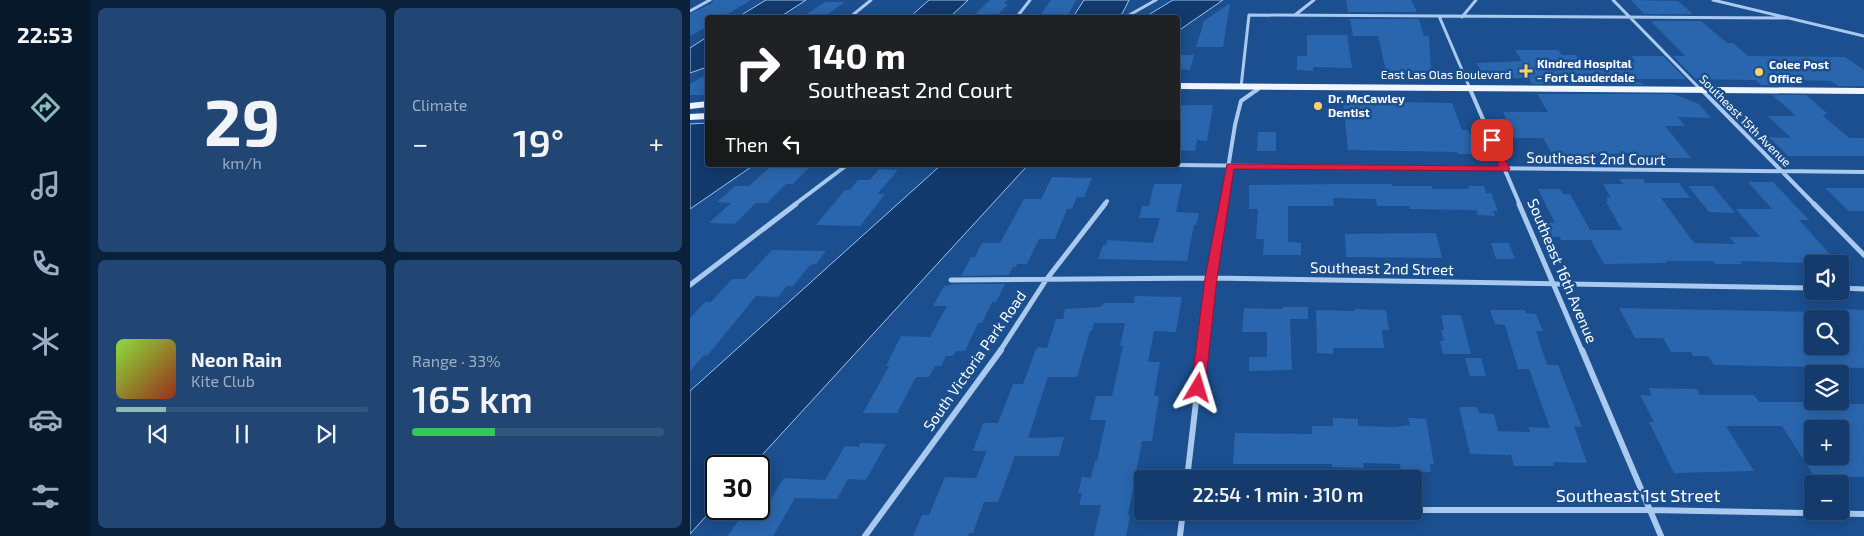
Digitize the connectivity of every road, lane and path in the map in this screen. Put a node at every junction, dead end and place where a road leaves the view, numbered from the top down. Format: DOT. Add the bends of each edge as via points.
graph roads {
  1 [pos="710,0"];
  2 [pos="871,0"];
  3 [pos="1030,0"];
  4 [pos="1156,0"];
  5 [pos="1314,0"];
  6 [pos="1476,0"];
  7 [pos="1613,0"];
  8 [pos="1713,0"];
  9 [pos="1723,1"];
  10 [pos="690,11"];
  11 [pos="853,15"];
  12 [pos="1018,15"];
  13 [pos="1129,15"];
  14 [pos="1294,15"];
  15 [pos="1440,16"];
  16 [pos="1462,17"];
  17 [pos="1630,18"];
  18 [pos="1789,18"];
  19 [pos="1864,36"];
  20 [pos="1180,86"];
  21 [pos="1241,87"];
  22 [pos="1261,87"];
  23 [pos="1469,88"];
  24 [pos="1700,89"];
  25 [pos="1864,91"];
  26 [pos="705,104"];
  27 [pos="690,106"];
  28 [pos="705,116"];
  29 [pos="690,117"];
  30 [pos="1180,165"];
  31 [pos="1230,166"];
  32 [pos="844,167"];
  33 [pos="1505,169"];
  34 [pos="1781,172"];
  35 [pos="1864,172"];
  36 [pos="1107,201"];
  37 [pos="1864,255"];
  38 [pos="1211,278"];
  39 [pos="951,280"];
  40 [pos="1046,280"];
  41 [pos="1554,284"];
  42 [pos="690,285"];
  43 [pos="1804,288"];
  44 [pos="1849,288"];
  45 [pos="1864,289"];
  46 [pos="1188,470"];
  47 [pos="1422,510"];
  48 [pos="1650,510"];
  49 [pos="1864,514"];
  50 [pos="1182,520"];
  51 [pos="865,536"];
  52 [pos="1180,536"];
  53 [pos="1661,536"];
  1 -- 10 [label="street"];
  2 -- 11 [label="street"];
  3 -- 12 [label="street"];
  4 -- 13 [label="street"];
  5 -- 14 [label="street"];
  6 -- 16 [label="street"];
  7 -- 17 [label="street, Southeast 15th Avenue"];
  8 -- 9 [label="street"];
  9 -- 18 [label="street"];
  14 -- 15 [label="street"];
  14 -- 21 [label="street" via="1249,15"];
  15 -- 16 [label="street"];
  15 -- 23 [label="street, Southeast 16th Avenue"];
  16 -- 17 [label="street"];
  17 -- 18 [label="street"];
  17 -- 24 [label="street, Southeast 15th Avenue"];
  18 -- 19 [label="street"];
  20 -- 21 [label="main road, East Las Olas Boulevard"];
  21 -- 22 [label="main road, East Las Olas Boulevard"];
  22 -- 23 [label="main road, East Las Olas Boulevard"];
  22 -- 31 [label="street" via="1240,101"];
  23 -- 24 [label="main road, East Las Olas Boulevard"];
  23 -- 33 [label="street, Southeast 16th Avenue"];
  24 -- 25 [label="main road, East Las Olas Boulevard"];
  24 -- 34 [label="street, Southeast 15th Avenue"];
  26 -- 27 [label="main road"];
  28 -- 29 [label="main road"];
  30 -- 31 [label="street, Southeast 2nd Court"];
  31 -- 33 [label="street, Southeast 2nd Court"];
  31 -- 38 [label="street"];
  32 -- 42 [label="street"];
  33 -- 34 [label="street, Southeast 2nd Court"];
  33 -- 41 [label="street, Southeast 16th Avenue"];
  34 -- 35 [label="street, Southeast 2nd Court"];
  34 -- 37 [label="street, Southeast 15th Avenue"];
  36 -- 40 [label="street, South Victoria Park Road"];
  38 -- 40 [label="street, Southeast 2nd Street"];
  38 -- 41 [label="street, Southeast 2nd Street"];
  38 -- 46 [label="street"];
  39 -- 40 [label="street, Southeast 2nd Street"];
  40 -- 51 [label="street, South Victoria Park Road" via="994,360"];
  41 -- 43 [label="street, Southeast 2nd Street"];
  41 -- 48 [label="street, Southeast 16th Avenue"];
  44 -- 45 [label="street"];
  47 -- 48 [label="street, Southeast 1st Street"];
  48 -- 49 [label="street, Southeast 1st Street"];
  48 -- 53 [label="street, Southeast 16th Avenue"];
  50 -- 52 [label="street"];
}
